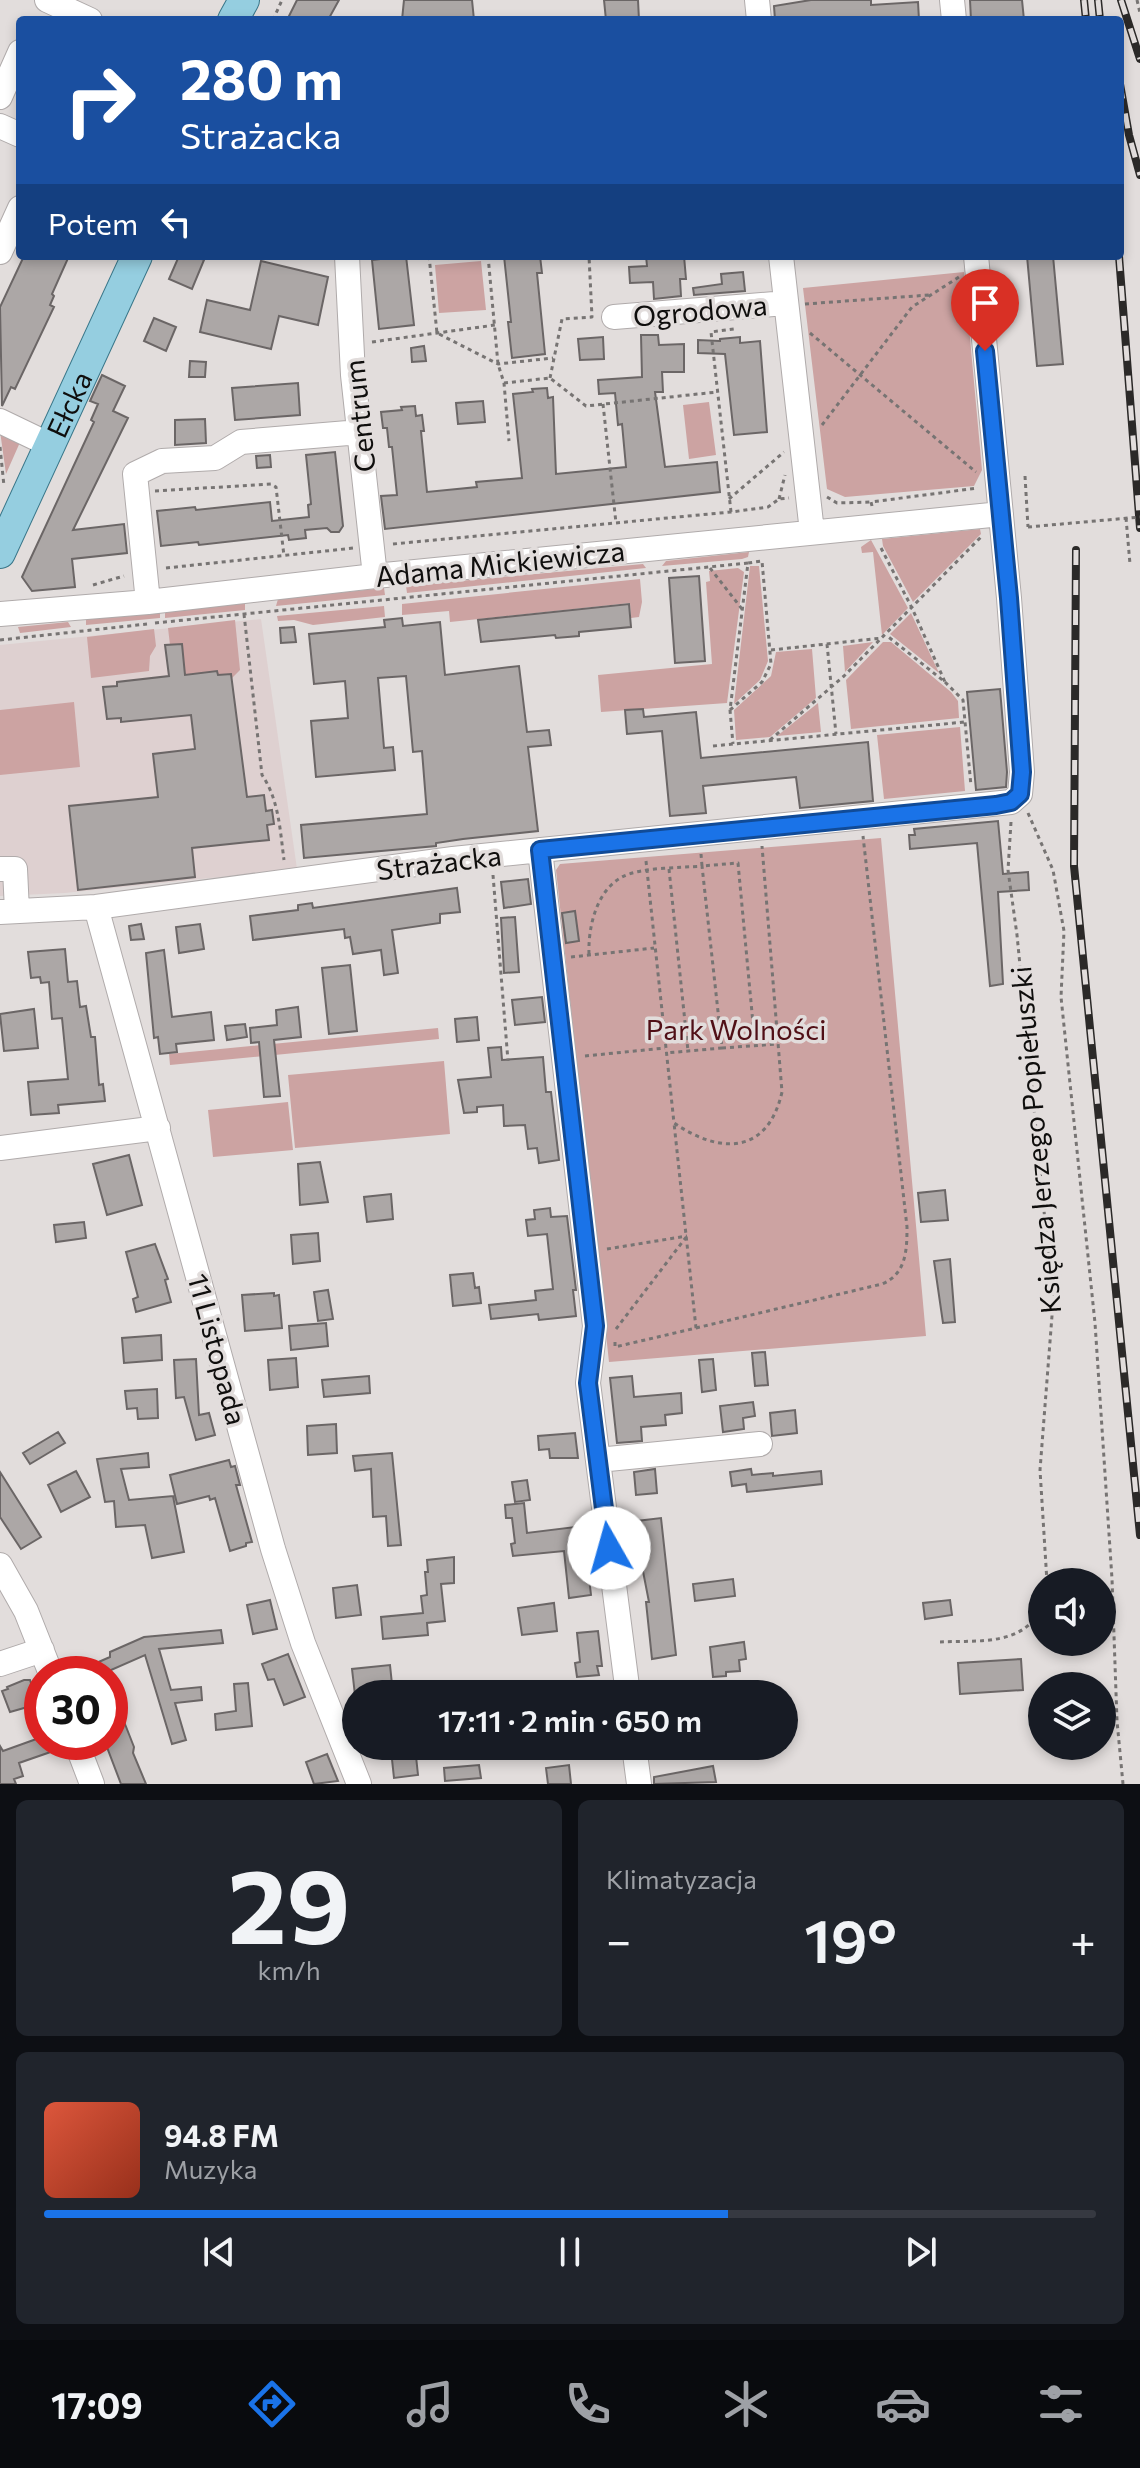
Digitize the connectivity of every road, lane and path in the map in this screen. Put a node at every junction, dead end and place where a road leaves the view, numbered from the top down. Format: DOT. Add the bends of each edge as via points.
graph roads {
  1 [pos="45,0"];
  2 [pos="1137,0"];
  3 [pos="1140,13"];
  4 [pos="81,16"];
  5 [pos="16,61"];
  6 [pos="0,97"];
  7 [pos="16,217"];
  8 [pos="0,252"];
  9 [pos="118,260"];
  10 [pos="135,260"];
  11 [pos="347,260"];
  12 [pos="429,260"];
  13 [pos="488,260"];
  14 [pos="589,260"];
  15 [pos="782,260"];
  16 [pos="972,264"];
  17 [pos="931,295"];
  18 [pos="794,304"];
  19 [pos="614,317"];
  20 [pos="495,325"];
  21 [pos="803,328"];
  22 [pos="743,329"];
  23 [pos="437,333"];
  24 [pos="361,343"];
  25 [pos="553,358"];
  26 [pos="498,364"];
  27 [pos="859,376"];
  28 [pos="550,378"];
  29 [pos="504,383"];
  30 [pos="717,392"];
  31 [pos="603,404"];
  32 [pos="0,421"];
  33 [pos="360,432"];
  34 [pos="817,432"];
  35 [pos="43,441"];
  36 [pos="509,441"];
  37 [pos="0,447"];
  38 [pos="787,449"];
  39 [pos="1025,476"];
  40 [pos="137,492"];
  41 [pos="824,495"];
  42 [pos="2,499"];
  43 [pos="729,499"];
  44 [pos="779,499"];
  45 [pos="756,509"];
  46 [pos="731,512"];
  47 [pos="872,513"];
  48 [pos="1001,514"];
  49 [pos="1140,517"];
  50 [pos="1126,518"];
  51 [pos="756,519"];
  52 [pos="616,523"];
  53 [pos="812,532"];
  54 [pos="988,536"];
  55 [pos="372,546"];
  56 [pos="0,553"];
  57 [pos="284,556"];
  58 [pos="748,563"];
  59 [pos="1130,564"];
  60 [pos="709,566"];
  61 [pos="145,570"];
  62 [pos="375,576"];
  63 [pos="85,587"];
  64 [pos="148,602"];
  65 [pos="912,608"];
  66 [pos="742,609"];
  67 [pos="0,614"];
  68 [pos="244,614"];
  69 [pos="884,636"];
  70 [pos="0,640"];
  71 [pos="827,644"];
  72 [pos="771,650"];
  73 [pos="945,682"];
  74 [pos="831,688"];
  75 [pos="730,710"];
  76 [pos="965,722"];
  77 [pos="836,734"];
  78 [pos="770,740"];
  79 [pos="733,744"];
  80 [pos="713,746"];
  81 [pos="972,796"];
  82 [pos="1016,798"];
  83 [pos="862,834"];
  84 [pos="762,842"];
  85 [pos="700,848"];
  86 [pos="540,850"];
  87 [pos="645,853"];
  88 [pos="491,855"];
  89 [pos="278,864"];
  90 [pos="702,866"];
  91 [pos="0,869"];
  92 [pos="669,869"];
  93 [pos="647,871"];
  94 [pos="96,907"];
  95 [pos="8,911"];
  96 [pos="654,948"];
  97 [pos="589,954"];
  98 [pos="570,957"];
  99 [pos="778,1044"];
  100 [pos="755,1045"];
  101 [pos="722,1048"];
  102 [pos="665,1050"];
  103 [pos="688,1051"];
  104 [pos="565,1057"];
  105 [pos="508,1061"];
  106 [pos="674,1123"];
  107 [pos="158,1128"];
  108 [pos="0,1148"];
  109 [pos="687,1236"];
  110 [pos="605,1250"];
  111 [pos="613,1318"];
  112 [pos="696,1328"];
  113 [pos="614,1332"];
  114 [pos="760,1444"];
  115 [pos="598,1460"];
  116 [pos="0,1565"];
  117 [pos="1047,1568"];
  118 [pos="1028,1628"];
  119 [pos="940,1642"];
  120 [pos="42,1650"];
  121 [pos="44,1656"];
  122 [pos="0,1664"];
  123 [pos="626,1680"];
  124 [pos="83,1760"];
  125 [pos="636,1760"];
  126 [pos="92,1784"];
  127 [pos="359,1784"];
  128 [pos="639,1784"];
  129 [pos="1123,1784"];
  1 -- 4 [label="street"];
  2 -- 3 [label="path"];
  5 -- 6 [label="street"];
  7 -- 8 [label="street"];
  9 -- 35 [label="main road, Ełcka"];
  10 -- 35 [label="main road, Ełcka"];
  11 -- 33 [label="street, Centrum"];
  12 -- 23 [label="path"];
  13 -- 20 [label="path"];
  14 -- 25 [label="path" via="592,317 562,319"];
  15 -- 18 [label="street"];
  16 -- 17 [label="path"];
  16 -- 48 [label="street"];
  17 -- 18 [label="path"];
  17 -- 27 [label="path" via="912,307"];
  18 -- 19 [label="street, Ogrodowa"];
  18 -- 53 [label="street"];
  20 -- 23 [label="path"];
  20 -- 26 [label="path"];
  21 -- 27 [label="path"];
  22 -- 30 [label="path" via="711,332"];
  23 -- 24 [label="path"];
  23 -- 26 [label="path"];
  25 -- 26 [label="path"];
  25 -- 28 [label="path"];
  26 -- 29 [label="path"];
  27 -- 34 [label="path"];
  27 -- 47 [label="path" via="986,479 976,490"];
  28 -- 29 [label="path"];
  28 -- 31 [label="path" via="586,406"];
  29 -- 36 [label="path"];
  30 -- 31 [label="path"];
  30 -- 43 [label="path"];
  31 -- 52 [label="path"];
  32 -- 35 [label="street"];
  33 -- 40 [label="street" via="241,442 215,458 162,461 135,474"];
  33 -- 55 [label="street, Centrum"];
  35 -- 42 [label="main road, Ełcka"];
  35 -- 56 [label="main road, Ełcka"];
  37 -- 42 [label="path"];
  38 -- 43 [label="path"];
  39 -- 50 [label="path, bridge" via="1028,527"];
  40 -- 57 [label="path" via="271,484 276,487"];
  40 -- 61 [label="street"];
  41 -- 47 [label="path"];
  43 -- 46 [label="path"];
  44 -- 45 [label="path"];
  45 -- 46 [label="path"];
  45 -- 51 [label="path"];
  46 -- 52 [label="path"];
  47 -- 48 [label="street, Adama Mickiewicza"];
  47 -- 53 [label="street, Adama Mickiewicza"];
  47 -- 65 [label="path" via="877,540"];
  48 -- 82 [label="street" via="1021,757"];
  49 -- 50 [label="path, bridge"];
  50 -- 59 [label="path"];
  52 -- 55 [label="path"];
  53 -- 62 [label="street, Adama Mickiewicza"];
  54 -- 65 [label="path" via="984,534"];
  55 -- 57 [label="path"];
  55 -- 62 [label="street, Centrum"];
  57 -- 61 [label="path"];
  58 -- 60 [label="path"];
  58 -- 66 [label="path"];
  58 -- 72 [label="path" via="762,561"];
  60 -- 66 [label="path"];
  60 -- 68 [label="path"];
  61 -- 63 [label="path"];
  61 -- 64 [label="street"];
  62 -- 64 [label="street, Adama Mickiewicza"];
  64 -- 67 [label="street, Adama Mickiewicza"];
  65 -- 69 [label="path"];
  65 -- 73 [label="path"];
  66 -- 75 [label="path"];
  68 -- 70 [label="path"];
  68 -- 89 [label="path" via="262,775 271,787 285,863"];
  69 -- 71 [label="path"];
  69 -- 73 [label="path"];
  69 -- 74 [label="path"];
  71 -- 72 [label="path"];
  71 -- 74 [label="path"];
  72 -- 75 [label="path" via="767,674"];
  73 -- 76 [label="path" via="963,700"];
  74 -- 77 [label="path"];
  74 -- 78 [label="path"];
  75 -- 79 [label="path"];
  76 -- 77 [label="path"];
  76 -- 81 [label="path"];
  77 -- 78 [label="path"];
  78 -- 79 [label="path"];
  79 -- 80 [label="path"];
  82 -- 86 [label="street, Strażacka"];
  82 -- 117 [label="path, Księdza Jerzego Popiełuszki" via="1009,890 1053,1303 1040,1470"];
  82 -- 129 [label="path" via="1053,870 1064,931 1061,997 1095,1323"];
  83 -- 112 [label="path" via="907,1227 904,1260 898,1274 882,1284"];
  84 -- 99 [label="path"];
  85 -- 90 [label="path"];
  86 -- 88 [label="street, Strażacka"];
  86 -- 104 [label="street"];
  87 -- 93 [label="path"];
  88 -- 94 [label="street, Strażacka"];
  88 -- 105 [label="path"];
  90 -- 92 [label="path"];
  90 -- 100 [label="path" via="738,863"];
  90 -- 101 [label="path"];
  91 -- 95 [label="street" via="15,869"];
  92 -- 93 [label="path"];
  92 -- 103 [label="path"];
  93 -- 96 [label="path"];
  93 -- 97 [label="path" via="623,876 609,888 589,929"];
  94 -- 95 [label="street, Strażacka"];
  94 -- 107 [label="street, 11 Listopada"];
  96 -- 97 [label="path"];
  96 -- 102 [label="path"];
  97 -- 98 [label="path"];
  99 -- 100 [label="path"];
  99 -- 106 [label="path" via="778,1109 754,1139 717,1144"];
  100 -- 101 [label="path"];
  101 -- 103 [label="path"];
  102 -- 103 [label="path"];
  102 -- 104 [label="path"];
  102 -- 106 [label="path"];
  104 -- 115 [label="street" via="595,1326 588,1383"];
  106 -- 109 [label="path"];
  107 -- 108 [label="street"];
  107 -- 127 [label="street, 11 Listopada" via="273,1549 303,1643"];
  109 -- 110 [label="path"];
  109 -- 112 [label="path"];
  109 -- 113 [label="path"];
  111 -- 113 [label="path"];
  112 -- 113 [label="path" via="615,1347"];
  114 -- 115 [label="street"];
  115 -- 123 [label="street"];
  116 -- 120 [label="street"];
  118 -- 119 [label="path" via="1002,1638"];
  120 -- 121 [label="street"];
  120 -- 122 [label="street"];
  124 -- 126 [label="street"];
  125 -- 128 [label="street"];
}
